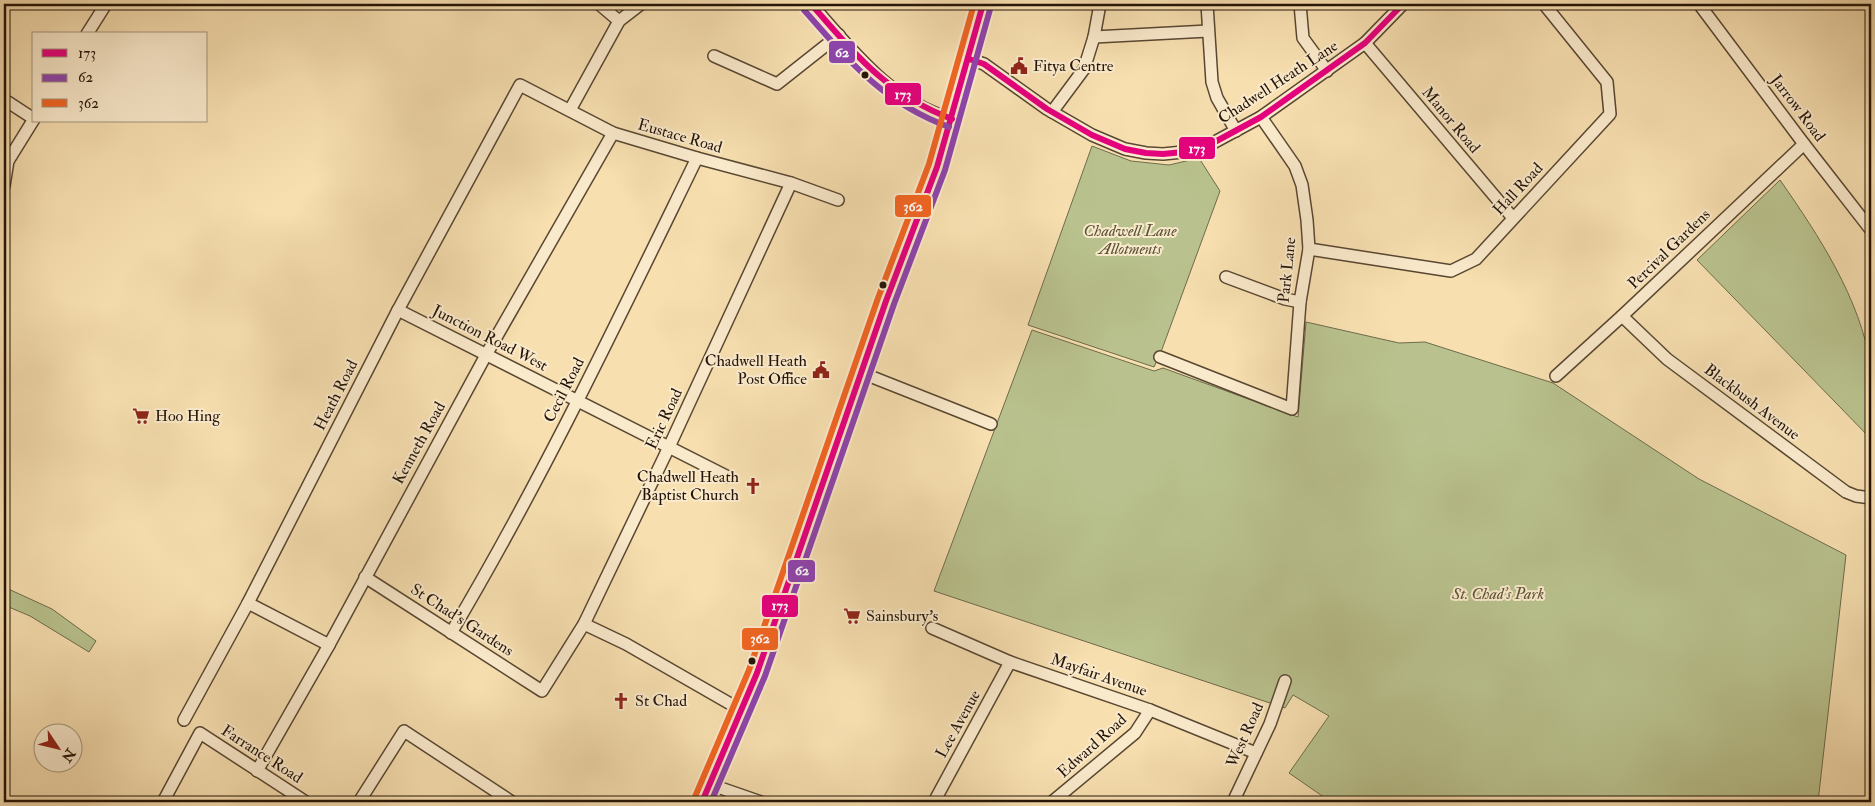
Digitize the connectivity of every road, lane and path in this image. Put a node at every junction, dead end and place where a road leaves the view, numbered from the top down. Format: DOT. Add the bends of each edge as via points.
graph roads {
  1 [pos="106,4"];
  2 [pos="599,4"];
  3 [pos="641,4"];
  4 [pos="811,4"];
  5 [pos="984,4"];
  6 [pos="1100,4"];
  7 [pos="1207,4"];
  8 [pos="1300,4"];
  9 [pos="1403,4"];
  10 [pos="1544,4"];
  11 [pos="1699,4"];
  12 [pos="619,21"];
  13 [pos="1208,31"];
  14 [pos="88,32"];
  15 [pos="839,35"];
  16 [pos="1094,37"];
  17 [pos="1365,43"];
  18 [pos="714,56"];
  19 [pos="969,59"];
  20 [pos="1327,71"];
  21 [pos="520,85"];
  22 [pos="4,101"];
  23 [pos="570,110"];
  24 [pos="1052,112"];
  25 [pos="1261,117"];
  26 [pos="32,118"];
  27 [pos="952,120"];
  28 [pos="32,122"];
  29 [pos="1236,131"];
  30 [pos="613,133"];
  31 [pos="1804,144"];
  32 [pos="697,158"];
  33 [pos="791,183"];
  34 [pos="4,186"];
  35 [pos="838,200"];
  36 [pos="1513,218"];
  37 [pos="1871,230"];
  38 [pos="1309,250"];
  39 [pos="1226,277"];
  40 [pos="1300,302"];
  41 [pos="398,310"];
  42 [pos="1622,316"];
  43 [pos="486,354"];
  44 [pos="1160,357"];
  45 [pos="862,372"];
  46 [pos="1556,376"];
  47 [pos="577,402"];
  48 [pos="991,424"];
  49 [pos="669,447"];
  50 [pos="728,477"];
  51 [pos="1871,498"];
  52 [pos="364,577"];
  53 [pos="248,603"];
  54 [pos="584,624"];
  55 [pos="932,628"];
  56 [pos="451,633"];
  57 [pos="329,645"];
  58 [pos="1010,662"];
  59 [pos="1285,681"];
  60 [pos="542,691"];
  61 [pos="741,710"];
  62 [pos="1150,710"];
  63 [pos="184,720"];
  64 [pos="1256,753"];
  65 [pos="257,771"];
  66 [pos="710,784"];
  67 [pos="163,802"];
  68 [pos="305,802"];
  69 [pos="358,802"];
  70 [pos="512,802"];
  71 [pos="702,802"];
  72 [pos="761,802"];
  73 [pos="934,802"];
  74 [pos="1052,802"];
  75 [pos="1233,802"];
  1 -- 14 [label="street"];
  2 -- 12 [label="street"];
  3 -- 12 [label="street"];
  4 -- 15 [label="street"];
  5 -- 19 [label="main road"];
  6 -- 16 [label="street"];
  7 -- 13 [label="street"];
  8 -- 20 [label="street" via="1303,38"];
  9 -- 17 [label="street, Chadwell Heath Lane"];
  10 -- 36 [label="street, Hall Road" via="1607,82 1610,114"];
  11 -- 31 [label="street, Jarrow Road"];
  12 -- 23 [label="street"];
  13 -- 16 [label="street"];
  13 -- 29 [label="street" via="1212,82 1217,98"];
  15 -- 18 [label="street" via="777,84"];
  15 -- 27 [label="street" via="887,85 930,112"];
  16 -- 24 [label="street" via="1084,69"];
  17 -- 20 [label="street, Chadwell Heath Lane"];
  17 -- 36 [label="street, Manor Road"];
  19 -- 24 [label="street, Chadwell Heath Lane" via="984,64"];
  19 -- 27 [label="main road"];
  20 -- 25 [label="street, Chadwell Heath Lane"];
  21 -- 23 [label="street, Eustace Road"];
  21 -- 41 [label="street, Heath Road"];
  22 -- 26 [label="street"];
  23 -- 30 [label="street, Eustace Road"];
  24 -- 29 [label="street, Chadwell Heath Lane" via="1092,135 1146,154 1183,152 1210,144"];
  25 -- 29 [label="street, Chadwell Heath Lane"];
  25 -- 38 [label="street, Park Lane" via="1295,166 1302,185"];
  27 -- 45 [label="main road"];
  28 -- 34 [label="street" via="8,160"];
  30 -- 32 [label="street, Eustace Road"];
  30 -- 43 [label="street, Kenneth Road"];
  31 -- 37 [label="street, Jarrow Road"];
  31 -- 42 [label="street, Percival Gardens"];
  32 -- 33 [label="street, Eustace Road"];
  32 -- 47 [label="street, Cecil Road"];
  33 -- 35 [label="street, Eustace Road"];
  33 -- 49 [label="street, Eric Road"];
  36 -- 38 [label="street, Hall Road" via="1476,260 1451,271"];
  38 -- 40 [label="street, Park Lane"];
  39 -- 40 [label="street"];
  40 -- 44 [label="street, Park Lane" via="1292,408"];
  41 -- 43 [label="street, Junction Road West"];
  41 -- 53 [label="street, Heath Road"];
  42 -- 46 [label="street, Percival Gardens"];
  42 -- 51 [label="street, Blackbush Avenue" via="1667,359 1846,492"];
  43 -- 47 [label="street, Junction Road West"];
  43 -- 52 [label="street, Kenneth Road"];
  45 -- 48 [label="street"];
  45 -- 61 [label="main road"];
  47 -- 49 [label="street, Junction Road West"];
  47 -- 56 [label="street, Cecil Road"];
  49 -- 50 [label="street, Junction Road West"];
  49 -- 54 [label="street, Eric Road"];
  52 -- 56 [label="street, St Chad's Gardens"];
  52 -- 57 [label="street, Kenneth Road"];
  53 -- 57 [label="street"];
  53 -- 63 [label="street, Heath Road"];
  54 -- 60 [label="street, Eric Road"];
  54 -- 61 [label="street" via="626,644"];
  55 -- 58 [label="street, Mayfair Avenue"];
  56 -- 60 [label="street, St Chad's Gardens"];
  57 -- 65 [label="street, Kenneth Road"];
  58 -- 62 [label="street, Mayfair Avenue"];
  58 -- 73 [label="street, Lee Avenue"];
  59 -- 64 [label="street, West Road"];
  61 -- 66 [label="main road"];
  62 -- 64 [label="street, Mayfair Avenue"];
  62 -- 74 [label="street, Edward Road" via="1135,733"];
  64 -- 75 [label="street, West Road"];
  65 -- 67 [label="street, Farrance Road" via="200,733"];
  65 -- 68 [label="street, Farrance Road"];
  66 -- 71 [label="main road"];
  66 -- 72 [label="street"];
  69 -- 70 [label="street" via="404,731"];
}
